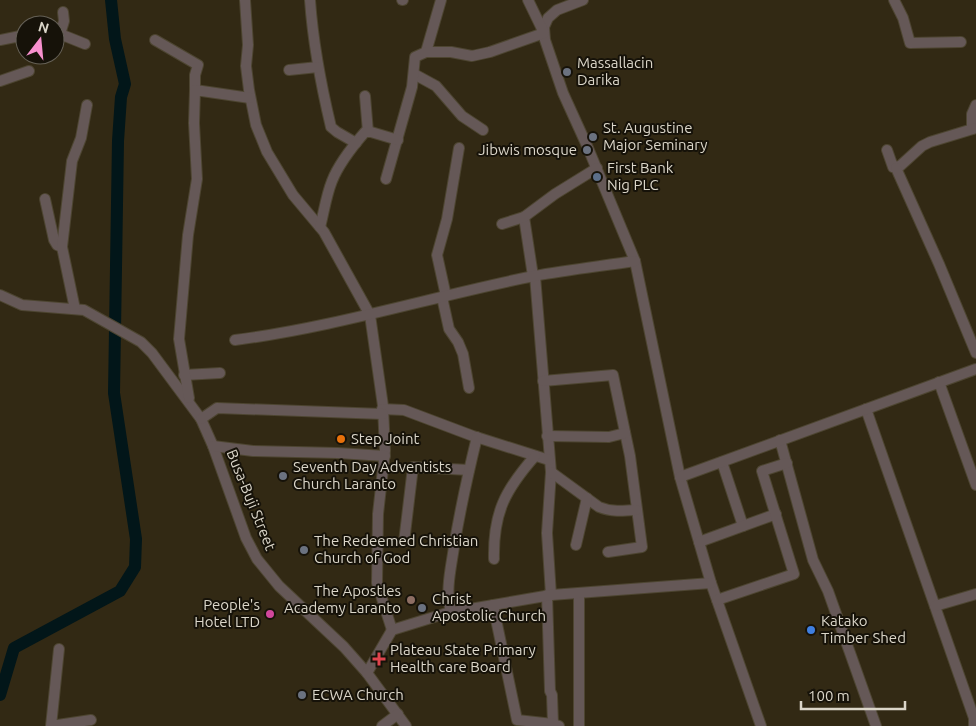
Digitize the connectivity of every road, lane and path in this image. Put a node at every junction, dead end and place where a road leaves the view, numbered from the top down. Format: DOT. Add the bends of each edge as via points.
graph roads {
  1 [pos="245,0"];
  2 [pos="310,0"];
  3 [pos="441,0"];
  4 [pos="528,0"];
  5 [pos="583,0"];
  6 [pos="894,0"];
  7 [pos="63,12"];
  8 [pos="63,15"];
  9 [pos="544,33"];
  10 [pos="65,36"];
  11 [pos="15,37"];
  12 [pos="0,40"];
  13 [pos="155,40"];
  14 [pos="961,42"];
  15 [pos="85,44"];
  16 [pos="426,52"];
  17 [pos="318,67"];
  18 [pos="289,70"];
  19 [pos="28,71"];
  20 [pos="414,74"];
  21 [pos="0,81"];
  22 [pos="195,90"];
  23 [pos="364,96"];
  24 [pos="250,98"];
  25 [pos="87,105"];
  26 [pos="976,105"];
  27 [pos="974,128"];
  28 [pos="483,130"];
  29 [pos="368,132"];
  30 [pos="398,140"];
  31 [pos="356,142"];
  32 [pos="459,148"];
  33 [pos="887,150"];
  34 [pos="597,168"];
  35 [pos="896,168"];
  36 [pos="386,179"];
  37 [pos="45,199"];
  38 [pos="524,217"];
  39 [pos="502,224"];
  40 [pos="320,227"];
  41 [pos="62,248"];
  42 [pos="636,261"];
  43 [pos="534,276"];
  44 [pos="0,296"];
  45 [pos="444,296"];
  46 [pos="75,309"];
  47 [pos="370,315"];
  48 [pos="235,340"];
  49 [pos="976,350"];
  50 [pos="976,369"];
  51 [pos="220,373"];
  52 [pos="184,375"];
  53 [pos="543,381"];
  54 [pos="939,382"];
  55 [pos="469,388"];
  56 [pos="189,401"];
  57 [pos="866,409"];
  58 [pos="383,411"];
  59 [pos="201,419"];
  60 [pos="625,433"];
  61 [pos="547,436"];
  62 [pos="477,437"];
  63 [pos="780,440"];
  64 [pos="213,446"];
  65 [pos="385,456"];
  66 [pos="535,456"];
  67 [pos="549,460"];
  68 [pos="722,462"];
  69 [pos="787,463"];
  70 [pos="470,470"];
  71 [pos="551,472"];
  72 [pos="680,477"];
  73 [pos="976,485"];
  74 [pos="587,498"];
  75 [pos="636,510"];
  76 [pos="776,514"];
  77 [pos="743,526"];
  78 [pos="404,542"];
  79 [pos="699,542"];
  80 [pos="576,545"];
  81 [pos="608,552"];
  82 [pos="494,559"];
  83 [pos="711,584"];
  84 [pos="579,593"];
  85 [pos="976,594"];
  86 [pos="549,595"];
  87 [pos="717,600"];
  88 [pos="493,605"];
  89 [pos="935,606"];
  90 [pos="452,612"];
  91 [pos="392,630"];
  92 [pos="59,649"];
  93 [pos="367,673"];
  94 [pos="398,714"];
  95 [pos="91,720"];
  96 [pos="556,725"];
  97 [pos="382,726"];
  98 [pos="406,726"];
  99 [pos="579,726"];
  100 [pos="760,726"];
  101 [pos="876,726"];
  102 [pos="974,726"];
  1 -- 24 [label="street"];
  2 -- 17 [label="street"];
  3 -- 16 [label="street"];
  4 -- 9 [label="street"];
  5 -- 9 [label="street" via="557,10 548,18"];
  6 -- 14 [label="street" via="910,43"];
  7 -- 8 [label="street"];
  9 -- 16 [label="street" via="472,56"];
  9 -- 34 [label="street" via="563,93"];
  10 -- 15 [label="street"];
  11 -- 12 [label="street"];
  13 -- 22 [label="street" via="198,65"];
  16 -- 20 [label="street" via="416,57"];
  17 -- 18 [label="street"];
  17 -- 31 [label="street" via="331,127"];
  19 -- 21 [label="street"];
  20 -- 28 [label="street" via="436,86 462,116"];
  20 -- 30 [label="street"];
  22 -- 24 [label="street"];
  22 -- 52 [label="street" via="197,179 188,234 179,339"];
  23 -- 29 [label="street"];
  24 -- 40 [label="street" via="267,152 294,196"];
  25 -- 41 [label="street" via="81,138 72,161"];
  26 -- 27 [label="street" via="972,114"];
  27 -- 35 [label="street" via="922,146"];
  29 -- 30 [label="street"];
  29 -- 31 [label="street"];
  30 -- 36 [label="street"];
  31 -- 40 [label="street" via="336,171"];
  32 -- 45 [label="street" via="447,220 437,255"];
  33 -- 35 [label="street"];
  34 -- 38 [label="street"];
  34 -- 42 [label="street"];
  35 -- 49 [label="street"];
  37 -- 41 [label="street" via="54,240"];
  38 -- 39 [label="street"];
  38 -- 43 [label="street"];
  40 -- 47 [label="street"];
  41 -- 46 [label="street"];
  42 -- 43 [label="street"];
  42 -- 72 [label="street"];
  43 -- 45 [label="street"];
  43 -- 53 [label="street"];
  44 -- 46 [label="street, Busa-Buji Street" via="22,304"];
  45 -- 47 [label="street"];
  45 -- 55 [label="street" via="449,329 463,354"];
  46 -- 56 [label="street, Busa-Buji Street" via="84,310 141,342"];
  47 -- 48 [label="street"];
  47 -- 58 [label="street"];
  50 -- 54 [label="street"];
  51 -- 52 [label="street"];
  52 -- 56 [label="street"];
  53 -- 60 [label="street" via="613,375"];
  53 -- 61 [label="street"];
  54 -- 57 [label="street"];
  54 -- 73 [label="street"];
  56 -- 59 [label="street, Busa-Buji Street"];
  57 -- 63 [label="street"];
  57 -- 89 [label="street"];
  58 -- 59 [label="street" via="217,408"];
  58 -- 62 [label="street" via="404,410"];
  58 -- 65 [label="street"];
  59 -- 64 [label="street, Busa-Buji Street"];
  60 -- 61 [label="street" via="609,437"];
  60 -- 75 [label="street"];
  61 -- 67 [label="street"];
  62 -- 66 [label="street"];
  62 -- 70 [label="street"];
  63 -- 68 [label="street"];
  63 -- 69 [label="street"];
  64 -- 65 [label="street" via="253,451"];
  64 -- 93 [label="street, Busa-Buji Street" via="250,548 257,559 279,586"];
  65 -- 91 [label="street" via="378,514 377,583"];
  66 -- 67 [label="street"];
  66 -- 82 [label="street" via="517,476 501,507 496,522"];
  67 -- 71 [label="street"];
  68 -- 72 [label="street"];
  68 -- 77 [label="street"];
  69 -- 76 [label="street" via="762,471"];
  69 -- 101 [label="street" via="813,560 828,591"];
  70 -- 78 [label="street" via="413,467"];
  70 -- 90 [label="street" via="449,583"];
  71 -- 74 [label="street"];
  71 -- 86 [label="street" via="547,533"];
  72 -- 79 [label="street"];
  74 -- 75 [label="street" via="607,510"];
  74 -- 80 [label="street"];
  75 -- 81 [label="street" via="642,547"];
  76 -- 77 [label="street"];
  76 -- 87 [label="street" via="794,574"];
  77 -- 79 [label="street"];
  79 -- 83 [label="street"];
  83 -- 84 [label="street"];
  83 -- 87 [label="street"];
  84 -- 86 [label="street"];
  84 -- 99 [label="street"];
  85 -- 89 [label="street"];
  86 -- 88 [label="street"];
  86 -- 96 [label="street" via="550,691"];
  87 -- 100 [label="street"];
  88 -- 90 [label="street"];
  88 -- 96 [label="street" via="518,720"];
  89 -- 102 [label="street"];
  90 -- 91 [label="street"];
  91 -- 93 [label="street"];
  92 -- 95 [label="street" via="52,726"];
  93 -- 94 [label="street, Busa-Buji Street"];
  94 -- 97 [label="street"];
  94 -- 98 [label="street, Busa-Buji Street"];
}
